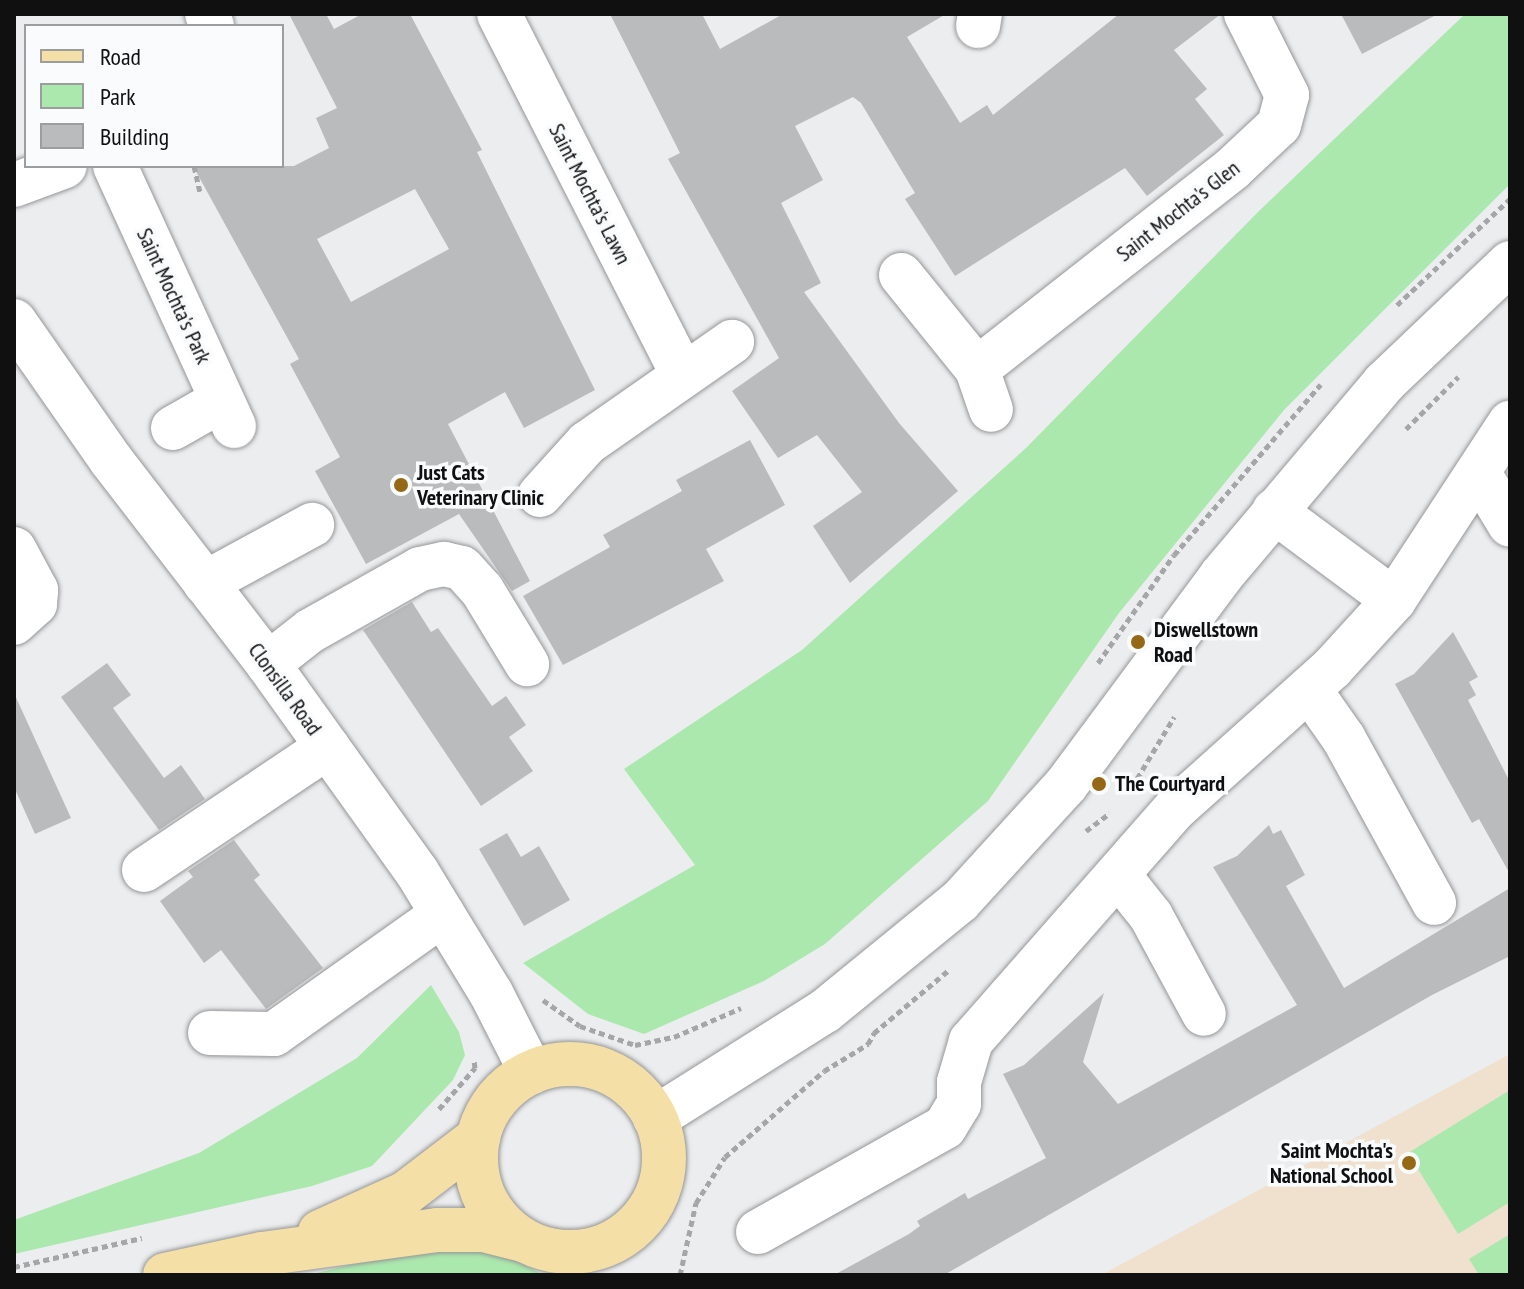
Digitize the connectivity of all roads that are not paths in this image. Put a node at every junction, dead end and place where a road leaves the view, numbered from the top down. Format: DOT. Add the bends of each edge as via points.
graph roads {
  1 [pos="499,14"];
  2 [pos="1246,14"];
  3 [pos="60,168"];
  4 [pos="116,168"];
  5 [pos="14,185"];
  6 [pos="1510,263"];
  7 [pos="901,275"];
  8 [pos="14,321"];
  9 [pos="732,342"];
  10 [pos="977,369"];
  11 [pos="682,373"];
  12 [pos="991,410"];
  13 [pos="1510,423"];
  14 [pos="173,428"];
  15 [pos="1480,475"];
  16 [pos="540,495"];
  17 [pos="1274,511"];
  18 [pos="312,525"];
  19 [pos="1510,525"];
  20 [pos="14,549"];
  21 [pos="205,583"];
  22 [pos="1394,600"];
  23 [pos="14,623"];
  24 [pos="268,664"];
  25 [pos="527,664"];
  26 [pos="1309,689"];
  27 [pos="328,747"];
  28 [pos="144,870"];
  29 [pos="1120,877"];
  30 [pos="1434,903"];
  31 [pos="443,914"];
  32 [pos="1204,1014"];
  33 [pos="210,1033"];
  34 [pos="531,1072"];
  35 [pos="655,1118"];
  36 [pos="478,1138"];
  37 [pos="758,1232"];
  38 [pos="523,1240"];
  39 [pos="262,1254"];
  40 [pos="617,1259"];
  41 [pos="165,1275"];
  1 -- 11 [label="street, Saint Mochta's Lawn"];
  2 -- 10 [label="street, Saint Mochta's Glen" via="1285,87 1286,110 1279,125 1232,169"];
  3 -- 5 [label="street"];
  4 -- 14 [label="street, Saint Mochta's Park" via="228,413"];
  6 -- 17 [label="street" via="1384,383"];
  7 -- 10 [label="street"];
  8 -- 21 [label="street, Clonsilla Road"];
  9 -- 11 [label="street"];
  10 -- 12 [label="street"];
  11 -- 16 [label="street" via="587,443"];
  13 -- 15 [label="street"];
  15 -- 19 [label="street"];
  15 -- 22 [label="street"];
  17 -- 22 [label="street"];
  17 -- 35 [label="street" via="1066,785 960,901 825,1011"];
  18 -- 21 [label="street"];
  20 -- 23 [label="street" via="36,590 35,604"];
  21 -- 24 [label="street, Clonsilla Road"];
  22 -- 26 [label="street"];
  24 -- 25 [label="street" via="310,631 409,575 444,564 462,568 482,590"];
  24 -- 27 [label="street, Clonsilla Road"];
  26 -- 29 [label="street" via="1176,808"];
  26 -- 30 [label="street" via="1344,739"];
  27 -- 28 [label="street"];
  27 -- 31 [label="street, Clonsilla Road"];
  29 -- 32 [label="street" via="1151,916"];
  29 -- 37 [label="street" via="971,1041 959,1082 959,1104 945,1127"];
  31 -- 33 [label="street" via="274,1034"];
  31 -- 34 [label="street, Clonsilla Road"];
  34 -- 35 [label="main road" via="559,1064 588,1065 615,1075 639,1094"];
  34 -- 36 [label="main road" via="497,1099"];
  35 -- 40 [label="main road" via="663,1146 663,1176"];
  36 -- 38 [label="main road" via="476,1167 483,1195 499,1221"];
  36 -- 39 [label="main road" via="406,1193"];
  38 -- 39 [label="main road" via="483,1230 437,1230"];
  38 -- 40 [label="main road" via="551,1251"];
  39 -- 41 [label="main road"];
}
